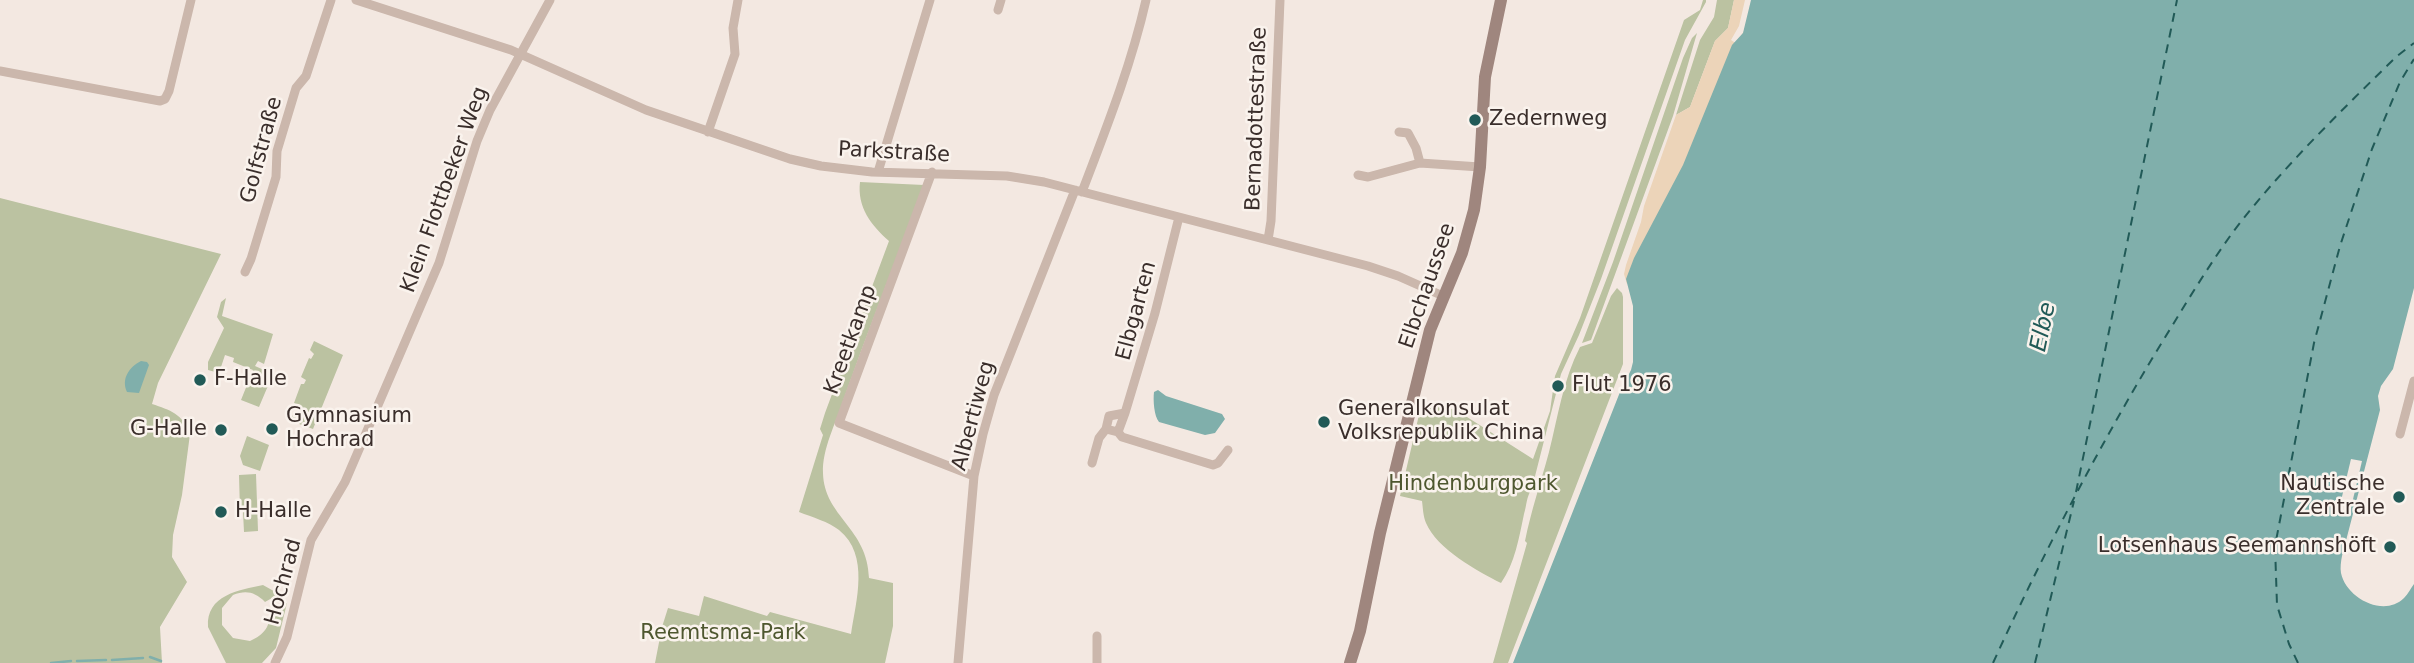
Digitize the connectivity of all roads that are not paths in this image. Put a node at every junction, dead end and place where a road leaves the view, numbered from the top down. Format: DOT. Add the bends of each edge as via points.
graph roads {
  1 [pos="191,0"];
  2 [pos="331,0"];
  3 [pos="356,0"];
  4 [pos="550,0"];
  5 [pos="738,0"];
  6 [pos="930,0"];
  7 [pos="1001,0"];
  8 [pos="1146,0"];
  9 [pos="1280,0"];
  10 [pos="1501,0"];
  11 [pos="998,10"];
  12 [pos="519,54"];
  13 [pos="0,71"];
  14 [pos="708,132"];
  15 [pos="1399,132"];
  16 [pos="1420,163"];
  17 [pos="1480,167"];
  18 [pos="878,172"];
  19 [pos="932,173"];
  20 [pos="1358,175"];
  21 [pos="1078,191"];
  22 [pos="1179,217"];
  23 [pos="1268,240"];
  24 [pos="245,272"];
  25 [pos="1443,296"];
  26 [pos="398,358"];
  27 [pos="2414,381"];
  28 [pos="1125,413"];
  29 [pos="1106,429"];
  30 [pos="1118,432"];
  31 [pos="2400,434"];
  32 [pos="1228,450"];
  33 [pos="1092,463"];
  34 [pos="974,476"];
  35 [pos="1097,636"];
  36 [pos="275,663"];
  37 [pos="958,663"];
  38 [pos="1097,663"];
  39 [pos="1350,663"];
  1 -- 13 [label="street" via="169,91 160,101"];
  2 -- 24 [label="street, Golfstraße" via="306,76 296,88 277,151 276,177"];
  3 -- 12 [label="street, Parkstraße"];
  4 -- 12 [label="street, Klein Flottbeker Weg"];
  5 -- 14 [label="street" via="735,54"];
  6 -- 18 [label="street"];
  7 -- 11 [label="street"];
  8 -- 21 [label="street, Albertiweg" via="1119,92"];
  9 -- 23 [label="street, Bernadottestraße"];
  10 -- 17 [label="main road, Elbchaussee" via="1485,77"];
  12 -- 14 [label="street, Parkstraße"];
  12 -- 26 [label="street, Klein Flottbeker Weg" via="483,127 439,263"];
  14 -- 18 [label="street, Parkstraße" via="790,159"];
  15 -- 16 [label="street" via="1413,140"];
  16 -- 17 [label="street"];
  16 -- 20 [label="street" via="1368,177"];
  17 -- 25 [label="main road, Elbchaussee" via="1469,230"];
  18 -- 19 [label="street, Parkstraße"];
  19 -- 21 [label="street, Parkstraße" via="1007,176"];
  19 -- 34 [label="street, Kreetkamp" via="839,423"];
  21 -- 22 [label="street, Parkstraße"];
  21 -- 34 [label="street, Albertiweg" via="994,395"];
  22 -- 23 [label="street, Parkstraße"];
  22 -- 28 [label="street, Elbgarten"];
  23 -- 25 [label="street, Parkstraße" via="1385,272"];
  25 -- 39 [label="main road, Elbchaussee" via="1430,330"];
  26 -- 36 [label="street, Hochrad" via="345,482 311,540 287,637"];
  27 -- 31 [label="street"];
  28 -- 29 [label="street" via="1110,416"];
  28 -- 30 [label="street, Elbgarten"];
  29 -- 30 [label="street"];
  29 -- 33 [label="street" via="1098,439"];
  30 -- 32 [label="street" via="1213,465"];
  34 -- 37 [label="street, Albertiweg"];
  35 -- 38 [label="street"];
}
